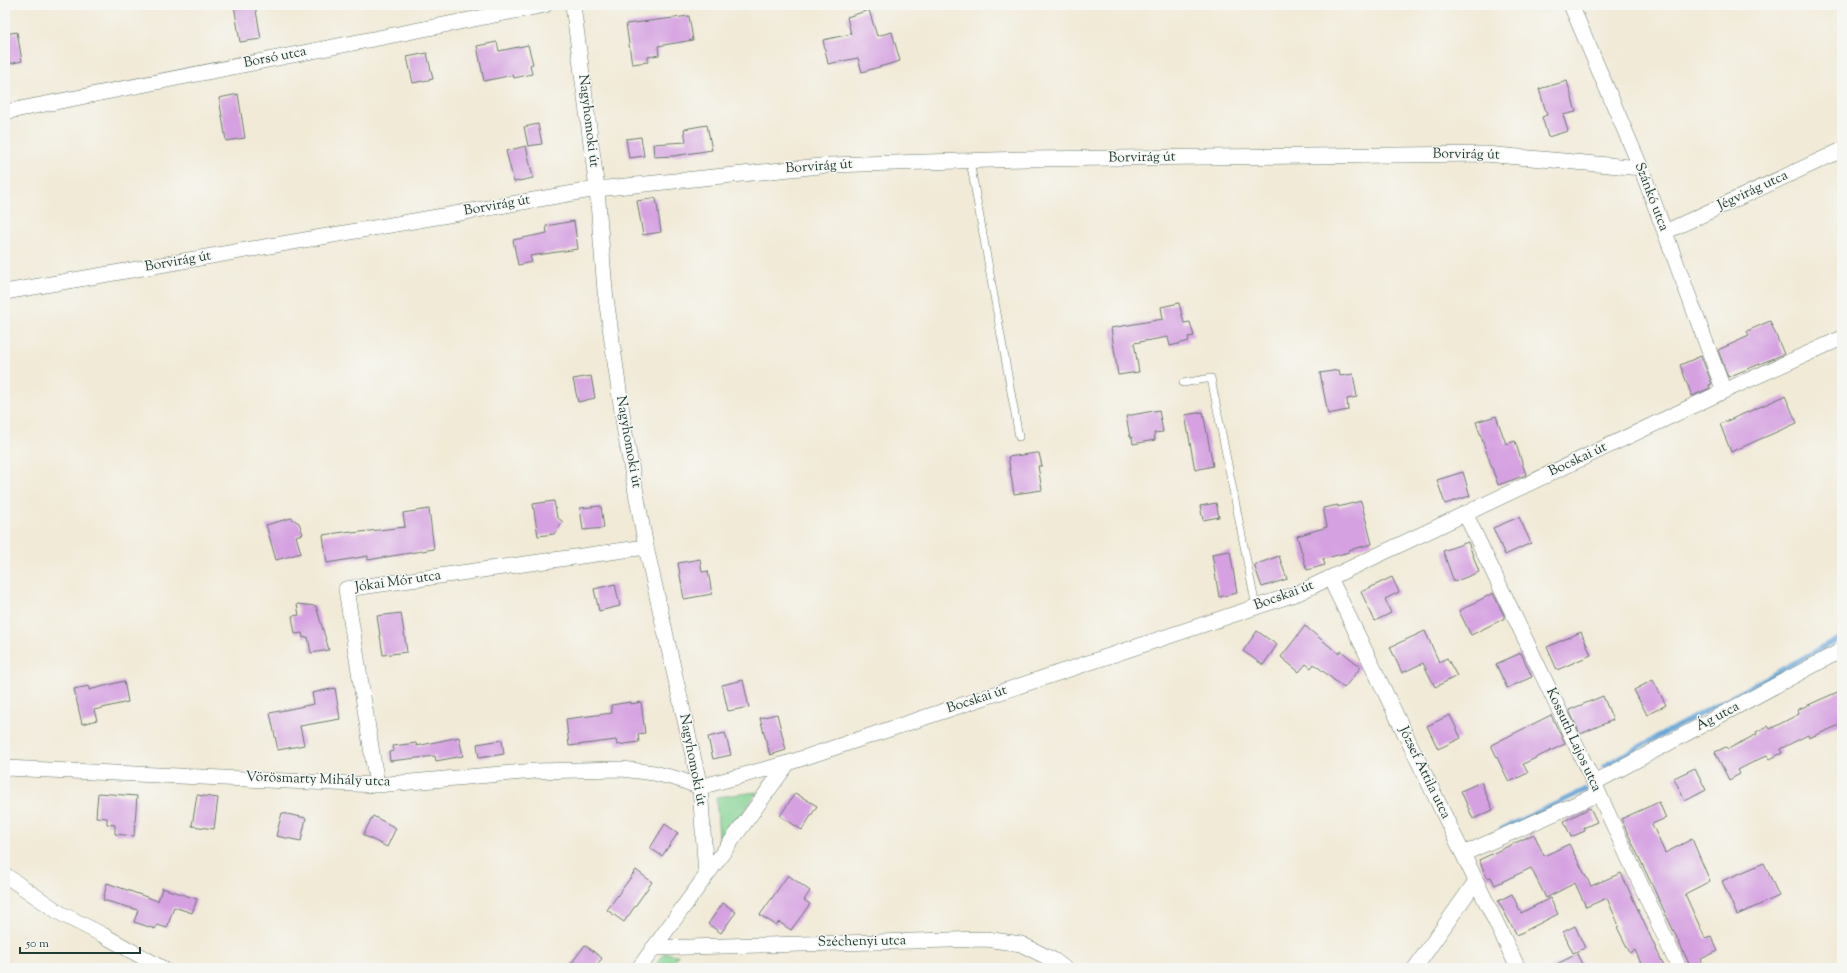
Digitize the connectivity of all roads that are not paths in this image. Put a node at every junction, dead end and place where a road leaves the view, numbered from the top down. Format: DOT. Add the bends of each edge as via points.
graph roads {
  1 [pos="545,5"];
  2 [pos="573,5"];
  3 [pos="1575,6"];
  4 [pos="5,112"];
  5 [pos="1842,150"];
  6 [pos="970,161"];
  7 [pos="1641,168"];
  8 [pos="597,189"];
  9 [pos="1665,232"];
  10 [pos="5,292"];
  11 [pos="1842,338"];
  12 [pos="1183,383"];
  13 [pos="1724,391"];
  14 [pos="1019,437"];
  15 [pos="1465,513"];
  16 [pos="646,547"];
  17 [pos="1330,578"];
  18 [pos="1256,607"];
  19 [pos="1842,650"];
  20 [pos="788,763"];
  21 [pos="5,768"];
  22 [pos="377,785"];
  23 [pos="700,787"];
  24 [pos="1596,789"];
  25 [pos="1463,854"];
  26 [pos="5,874"];
  27 [pos="706,875"];
  28 [pos="1476,881"];
  29 [pos="654,948"];
  30 [pos="162,968"];
  31 [pos="639,968"];
  32 [pos="1064,968"];
  33 [pos="1415,968"];
  34 [pos="1518,968"];
  35 [pos="1679,968"];
  1 -- 4 [label="street, Borsó utca"];
  2 -- 8 [label="street, Nagyhomoki út"];
  3 -- 7 [label="street, Szánkó utca"];
  5 -- 9 [label="street, Jégvirág utca"];
  6 -- 7 [label="street, Borvirág út" via="1485,154"];
  6 -- 8 [label="street, Borvirág út" via="830,165"];
  6 -- 14 [label="lane"];
  7 -- 9 [label="street, Szánkó utca"];
  8 -- 10 [label="street, Borvirág út"];
  8 -- 16 [label="street, Nagyhomoki út" via="605,291 625,433"];
  9 -- 13 [label="street, Szánkó utca"];
  11 -- 13 [label="street, Bocskai út"];
  12 -- 18 [label="lane" via="1211,378"];
  13 -- 15 [label="street, Bocskai út"];
  15 -- 17 [label="street, Bocskai út"];
  15 -- 24 [label="street, Kossuth Lajos utca"];
  16 -- 22 [label="street, Jókai Mór utca" via="346,589"];
  16 -- 23 [label="street, Nagyhomoki út"];
  17 -- 18 [label="street, Bocskai út" via="1298,593"];
  17 -- 25 [label="street, József Attila utca"];
  18 -- 20 [label="street, Bocskai út"];
  19 -- 24 [label="street, Ág utca"];
  20 -- 23 [label="street, Bocskai út"];
  20 -- 27 [label="street"];
  21 -- 22 [label="street, Vörösmarty Mihály utca"];
  22 -- 23 [label="street, Vörösmarty Mihály utca" via="535,771 622,769 654,773"];
  23 -- 27 [label="street, Nagyhomoki út"];
  24 -- 25 [label="street, Ág utca"];
  24 -- 35 [label="street, Kossuth Lajos utca"];
  25 -- 28 [label="street, József Attila utca"];
  26 -- 30 [label="street" via="60,913"];
  27 -- 29 [label="street"];
  28 -- 33 [label="street"];
  28 -- 34 [label="street, József Attila utca"];
  29 -- 31 [label="street"];
  29 -- 32 [label="street, Széchenyi utca" via="986,939 1021,944"];
}
